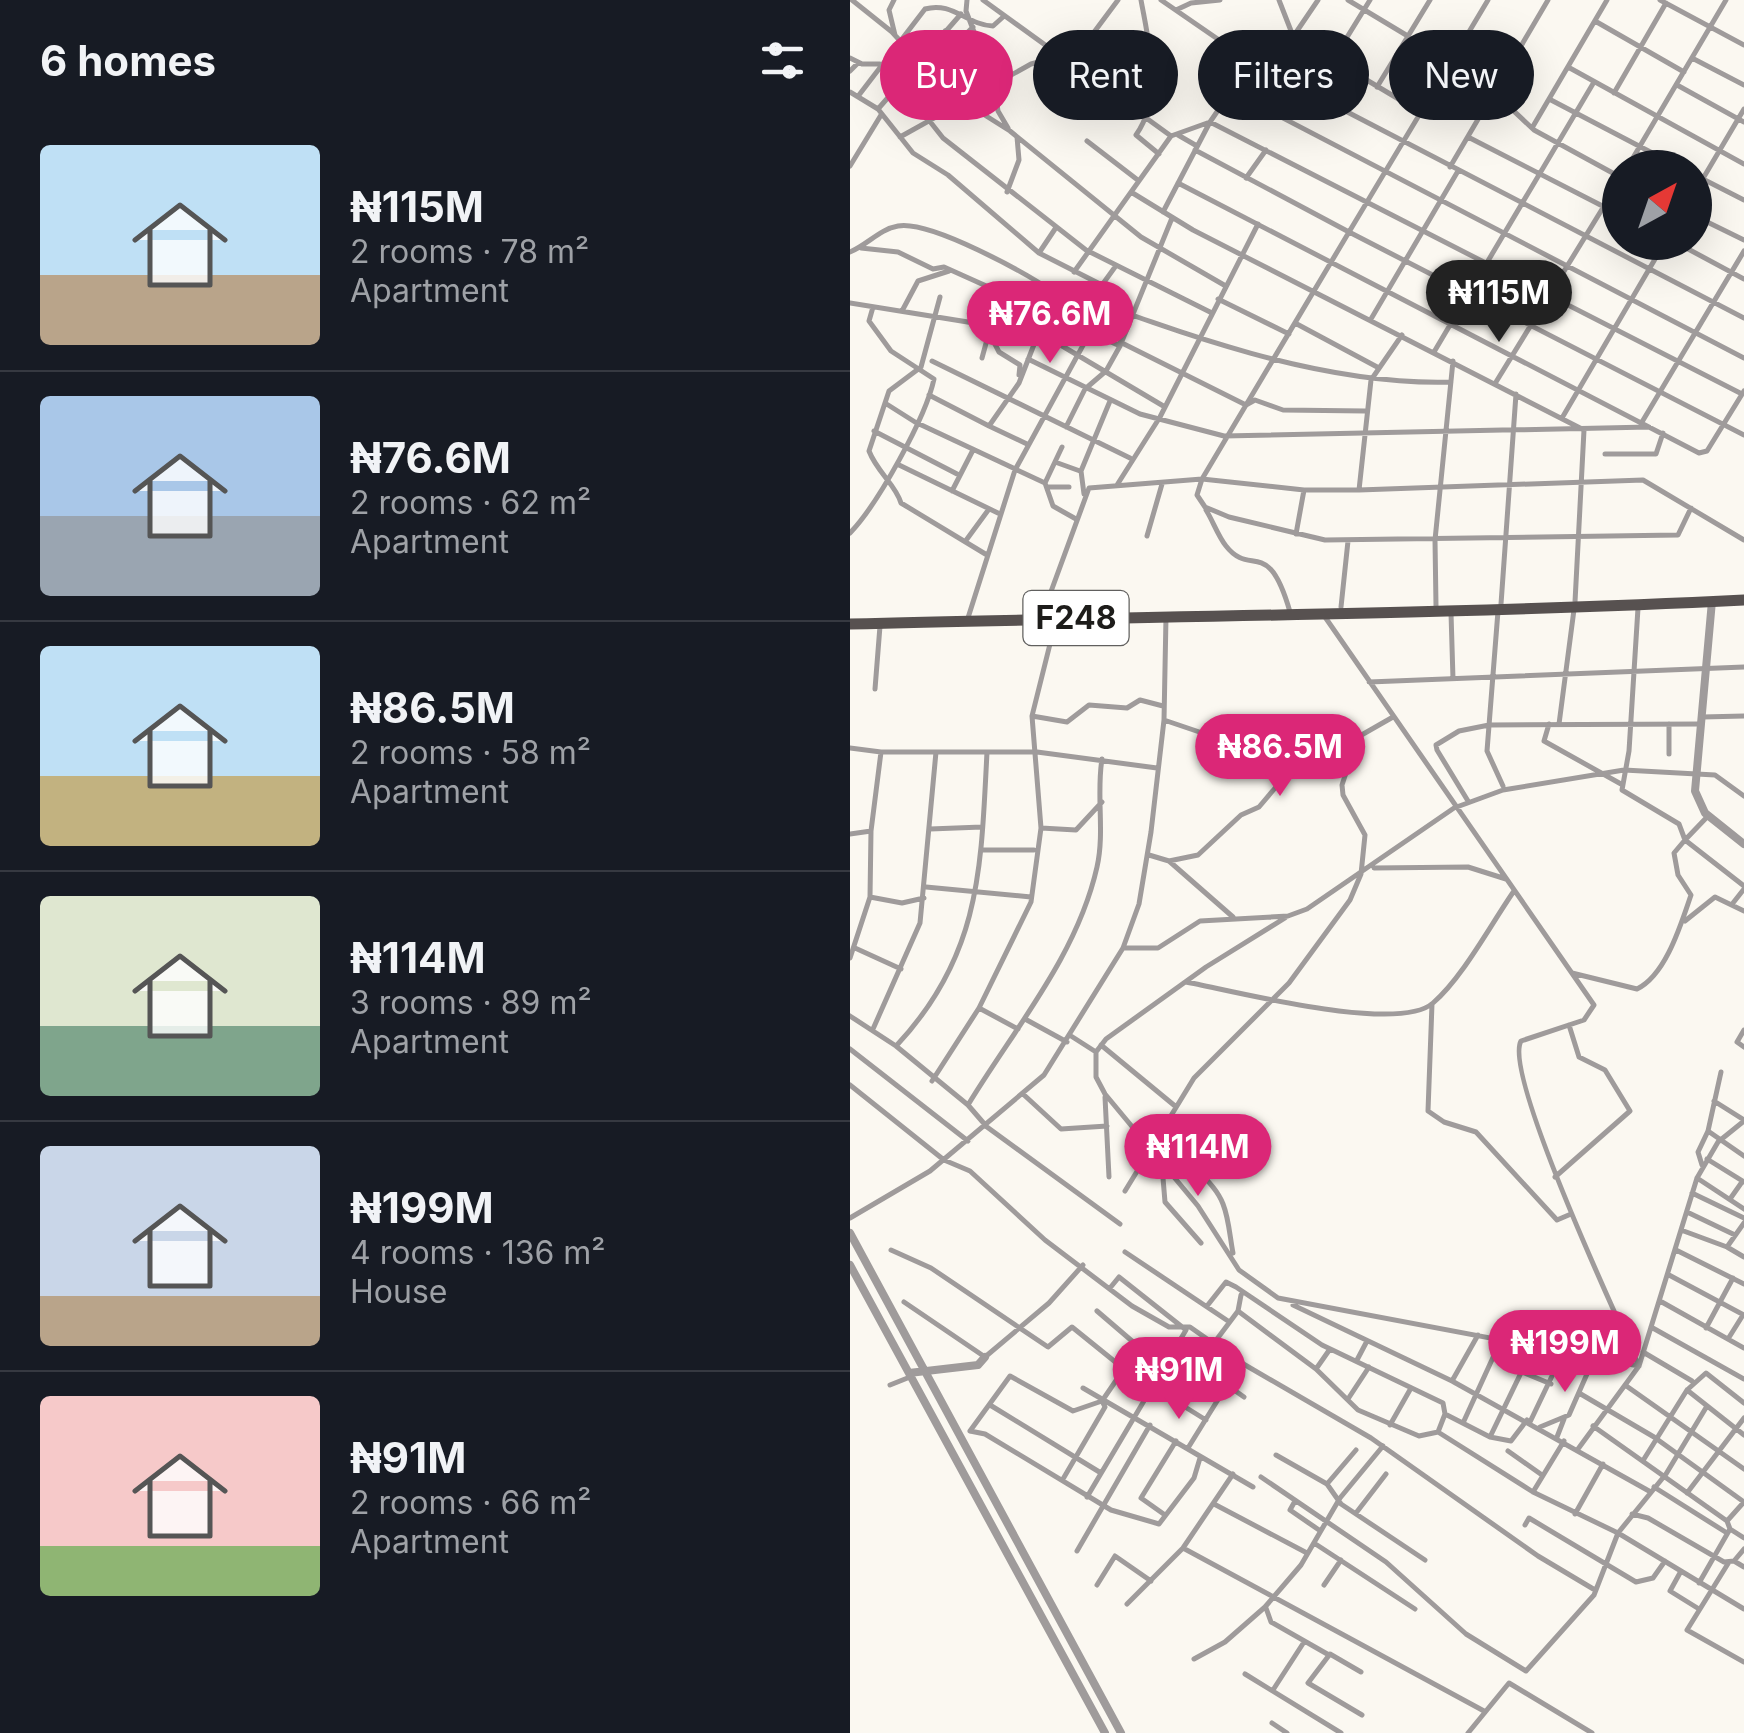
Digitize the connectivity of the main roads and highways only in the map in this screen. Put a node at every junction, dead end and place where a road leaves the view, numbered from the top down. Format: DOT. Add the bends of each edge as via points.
graph roads {
  1 [pos="1744,597"];
  2 [pos="1574,605"];
  3 [pos="1499,607"];
  4 [pos="1296,612"];
  5 [pos="850,624"];
  1 -- 2 [label="main road, F248"];
  1 -- 2 [label="main road, F248"];
  2 -- 3 [label="main road, F248"];
  3 -- 4 [label="main road, F248"];
  3 -- 4 [label="main road, F248"];
  4 -- 5 [label="main road, F248"];
}
